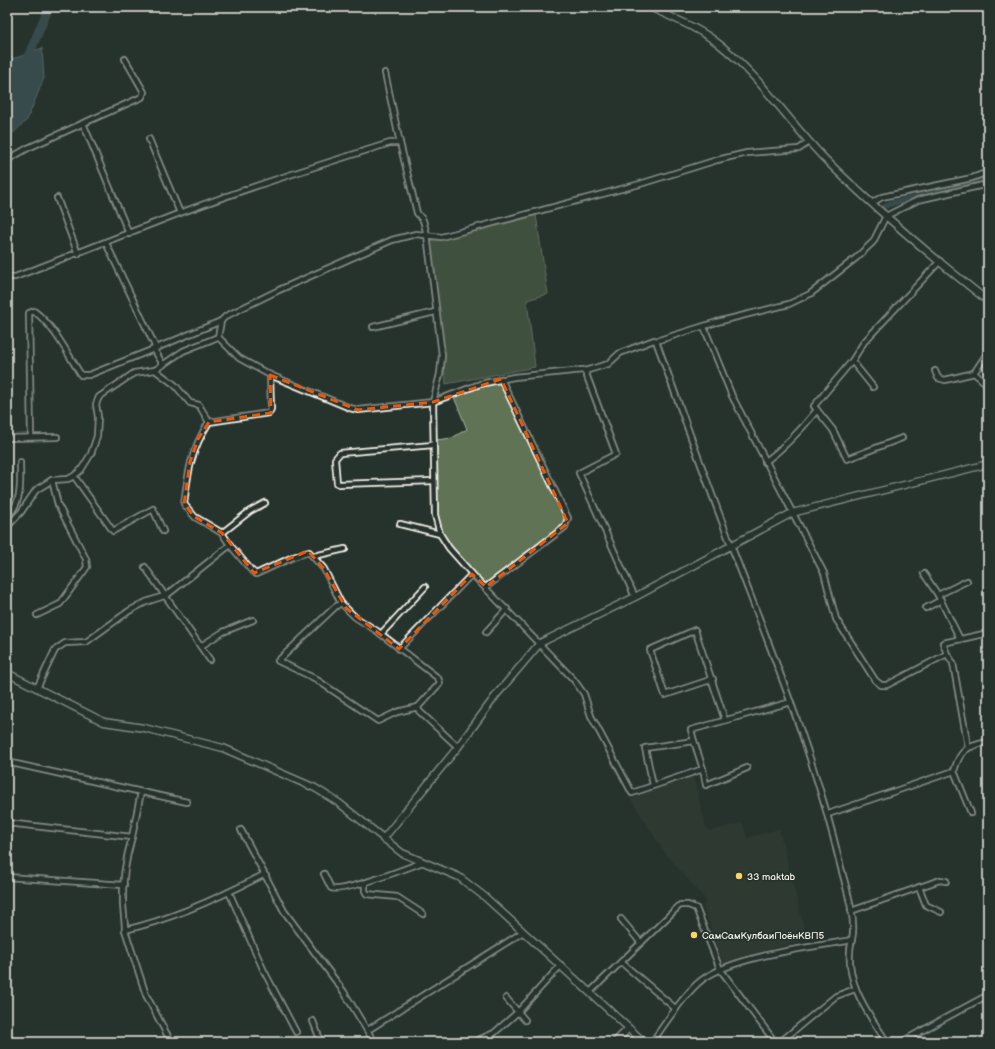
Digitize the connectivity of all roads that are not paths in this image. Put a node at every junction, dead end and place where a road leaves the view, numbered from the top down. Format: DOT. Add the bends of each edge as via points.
graph roads {
  1 [pos="650,7"];
  2 [pos="125,59"];
  3 [pos="385,73"];
  4 [pos="83,123"];
  5 [pos="149,139"];
  6 [pos="808,142"];
  7 [pos="400,143"];
  8 [pos="7,160"];
  9 [pos="988,172"];
  10 [pos="988,184"];
  11 [pos="57,198"];
  12 [pos="872,203"];
  13 [pos="180,213"];
  14 [pos="886,216"];
  15 [pos="129,234"];
  16 [pos="427,235"];
  17 [pos="106,243"];
  18 [pos="78,254"];
  19 [pos="940,261"];
  20 [pos="7,277"];
  21 [pos="988,301"];
  22 [pos="435,312"];
  23 [pos="221,321"];
  24 [pos="704,326"];
  25 [pos="373,327"];
  26 [pos="218,337"];
  27 [pos="656,342"];
  28 [pos="154,349"];
  29 [pos="988,352"];
  30 [pos="852,361"];
  31 [pos="163,365"];
  32 [pos="155,370"];
  33 [pos="585,371"];
  34 [pos="935,371"];
  35 [pos="974,373"];
  36 [pos="270,374"];
  37 [pos="501,379"];
  38 [pos="988,385"];
  39 [pos="873,387"];
  40 [pos="433,402"];
  41 [pos="818,410"];
  42 [pos="209,422"];
  43 [pos="32,437"];
  44 [pos="57,437"];
  45 [pos="7,438"];
  46 [pos="902,438"];
  47 [pos="433,445"];
  48 [pos="20,462"];
  49 [pos="764,462"];
  50 [pos="988,464"];
  51 [pos="74,476"];
  52 [pos="52,480"];
  53 [pos="434,481"];
  54 [pos="265,503"];
  55 [pos="792,513"];
  56 [pos="7,517"];
  57 [pos="400,524"];
  58 [pos="7,527"];
  59 [pos="163,531"];
  60 [pos="222,533"];
  61 [pos="440,534"];
  62 [pos="230,545"];
  63 [pos="731,546"];
  64 [pos="345,549"];
  65 [pos="314,556"];
  66 [pos="146,566"];
  67 [pos="472,574"];
  68 [pos="924,574"];
  69 [pos="967,580"];
  70 [pos="425,587"];
  71 [pos="486,587"];
  72 [pos="167,595"];
  73 [pos="938,595"];
  74 [pos="635,597"];
  75 [pos="941,600"];
  76 [pos="341,603"];
  77 [pos="926,608"];
  78 [pos="507,610"];
  79 [pos="37,615"];
  80 [pos="253,620"];
  81 [pos="486,632"];
  82 [pos="381,634"];
  83 [pos="988,634"];
  84 [pos="960,639"];
  85 [pos="540,643"];
  86 [pos="201,646"];
  87 [pos="399,649"];
  88 [pos="947,654"];
  89 [pos="210,660"];
  90 [pos="7,673"];
  91 [pos="712,679"];
  92 [pos="37,688"];
  93 [pos="791,702"];
  94 [pos="418,707"];
  95 [pos="725,720"];
  96 [pos="694,741"];
  97 [pos="988,742"];
  98 [pos="458,747"];
  99 [pos="968,747"];
  100 [pos="7,762"];
  101 [pos="747,768"];
  102 [pos="703,769"];
  103 [pos="954,771"];
  104 [pos="653,785"];
  105 [pos="141,792"];
  106 [pos="187,802"];
  107 [pos="971,813"];
  108 [pos="828,814"];
  109 [pos="7,823"];
  110 [pos="242,830"];
  111 [pos="132,837"];
  112 [pos="383,839"];
  113 [pos="423,862"];
  114 [pos="324,874"];
  115 [pos="266,876"];
  116 [pos="7,877"];
  117 [pos="946,881"];
  118 [pos="365,883"];
  119 [pos="124,885"];
  120 [pos="920,887"];
  121 [pos="229,892"];
  122 [pos="851,911"];
  123 [pos="941,912"];
  124 [pos="423,914"];
  125 [pos="621,919"];
  126 [pos="125,930"];
  127 [pos="523,932"];
  128 [pos="852,939"];
  129 [pos="641,943"];
  130 [pos="621,962"];
  131 [pos="561,965"];
  132 [pos="720,969"];
  133 [pos="855,989"];
  134 [pos="590,992"];
  135 [pos="988,995"];
  136 [pos="506,998"];
  137 [pos="676,1009"];
  138 [pos="518,1012"];
  139 [pos="525,1020"];
  140 [pos="313,1022"];
  141 [pos="628,1029"];
  142 [pos="368,1030"];
  143 [pos="296,1032"];
  144 [pos="171,1042"];
  145 [pos="321,1042"];
  146 [pos="374,1042"];
  147 [pos="474,1042"];
  148 [pos="615,1042"];
  149 [pos="644,1042"];
  150 [pos="652,1042"];
  151 [pos="776,1042"];
  152 [pos="780,1042"];
  153 [pos="887,1042"];
  154 [pos="901,1042"];
  1 -- 6 [label="street" via="698,30 718,43 746,69"];
  2 -- 4 [label="street" via="144,95"];
  3 -- 7 [label="street"];
  4 -- 8 [label="street"];
  4 -- 15 [label="street"];
  5 -- 13 [label="street"];
  6 -- 12 [label="street"];
  6 -- 16 [label="street" via="799,149 747,153 717,160 640,184 441,237"];
  7 -- 13 [label="street" via="390,143 305,169"];
  7 -- 16 [label="street" via="417,213 423,220"];
  9 -- 12 [label="street" via="972,178 882,197"];
  10 -- 14 [label="street" via="918,200"];
  11 -- 18 [label="street"];
  12 -- 14 [label="street"];
  13 -- 15 [label="street"];
  14 -- 19 [label="street"];
  14 -- 24 [label="street" via="873,242 810,294 789,304"];
  15 -- 17 [label="street"];
  16 -- 22 [label="street"];
  16 -- 23 [label="street" via="416,234 365,251 279,290"];
  17 -- 18 [label="street"];
  17 -- 28 [label="street"];
  18 -- 20 [label="street"];
  19 -- 21 [label="street"];
  19 -- 30 [label="street" via="864,342"];
  22 -- 25 [label="street"];
  22 -- 40 [label="street" via="442,355"];
  23 -- 26 [label="street"];
  23 -- 28 [label="street"];
  24 -- 27 [label="street"];
  24 -- 49 [label="street" via="732,396"];
  26 -- 31 [label="street" via="183,351"];
  26 -- 36 [label="street" via="239,358"];
  27 -- 33 [label="street" via="654,340 620,353 608,364"];
  27 -- 63 [label="street"];
  28 -- 31 [label="street"];
  28 -- 43 [label="street" via="89,375 80,375 57,336 39,315 34,311 29,313"];
  29 -- 35 [label="street"];
  30 -- 39 [label="street"];
  30 -- 41 [label="street" via="814,406"];
  31 -- 32 [label="street"];
  32 -- 42 [label="street" via="174,385 190,403 199,405"];
  32 -- 51 [label="street" via="134,373 99,397 96,404 97,436 91,454"];
  33 -- 37 [label="street"];
  33 -- 74 [label="street" via="616,454 580,473"];
  34 -- 35 [label="street" via="938,378 945,380"];
  35 -- 38 [label="street"];
  36 -- 40 [label="street" via="358,410"];
  36 -- 42 [label="street" via="269,413"];
  37 -- 40 [label="street"];
  37 -- 71 [label="street" via="568,518 568,523"];
  40 -- 47 [label="street"];
  41 -- 46 [label="street" via="833,430 847,459"];
  41 -- 49 [label="street" via="784,448"];
  42 -- 60 [label="street" via="198,439 190,462 184,504 195,517"];
  43 -- 44 [label="street"];
  43 -- 45 [label="street"];
  47 -- 53 [label="street"];
  47 -- 53 [label="street" via="340,453 335,460 339,484"];
  48 -- 56 [label="street" via="19,499"];
  49 -- 55 [label="street"];
  50 -- 55 [label="street"];
  51 -- 52 [label="street"];
  51 -- 59 [label="street" via="113,531 153,509"];
  52 -- 58 [label="street" via="36,490"];
  52 -- 79 [label="street" via="58,505 86,560 87,567 60,604"];
  53 -- 61 [label="street" via="435,515"];
  54 -- 60 [label="street" via="250,511"];
  55 -- 63 [label="street"];
  55 -- 88 [label="street" via="824,573 836,619 875,680 881,685 887,685"];
  57 -- 61 [label="street"];
  60 -- 62 [label="street"];
  61 -- 67 [label="street"];
  62 -- 65 [label="street" via="256,574 306,552"];
  62 -- 72 [label="street"];
  63 -- 74 [label="street"];
  63 -- 93 [label="street"];
  64 -- 65 [label="street"];
  65 -- 76 [label="street" via="324,569"];
  66 -- 72 [label="street"];
  67 -- 71 [label="street"];
  67 -- 87 [label="street"];
  68 -- 73 [label="street"];
  69 -- 73 [label="street"];
  70 -- 82 [label="street"];
  71 -- 78 [label="street"];
  72 -- 86 [label="street"];
  72 -- 92 [label="street" via="129,610 86,642 65,643 55,650"];
  73 -- 75 [label="street"];
  74 -- 85 [label="street"];
  75 -- 77 [label="street"];
  75 -- 84 [label="street"];
  76 -- 82 [label="street" via="362,623"];
  76 -- 94 [label="street" via="334,606 278,660 314,678 378,721 397,712"];
  78 -- 81 [label="street"];
  78 -- 85 [label="street"];
  80 -- 86 [label="street" via="223,632"];
  82 -- 87 [label="street"];
  83 -- 84 [label="street"];
  84 -- 88 [label="street" via="943,644"];
  85 -- 98 [label="street" via="497,694"];
  85 -- 104 [label="street" via="584,694 590,716 632,793"];
  86 -- 89 [label="street"];
  87 -- 94 [label="street" via="440,680"];
  88 -- 99 [label="street" via="953,663"];
  90 -- 92 [label="street"];
  91 -- 91 [label="street" via="695,630 650,650 665,695"];
  91 -- 95 [label="street"];
  92 -- 112 [label="street" via="104,722 144,728 223,748 244,757 315,788 339,803"];
  93 -- 95 [label="street"];
  93 -- 108 [label="street"];
  94 -- 98 [label="street" via="420,713"];
  95 -- 96 [label="street" via="690,730"];
  96 -- 102 [label="street"];
  96 -- 104 [label="street" via="645,748"];
  97 -- 99 [label="street"];
  98 -- 112 [label="street"];
  99 -- 103 [label="street" via="958,758"];
  100 -- 105 [label="street"];
  101 -- 102 [label="street" via="706,785"];
  102 -- 104 [label="street"];
  103 -- 107 [label="street"];
  103 -- 108 [label="street"];
  105 -- 106 [label="street"];
  105 -- 111 [label="street"];
  108 -- 122 [label="street"];
  109 -- 111 [label="street"];
  110 -- 115 [label="street"];
  111 -- 119 [label="street"];
  112 -- 113 [label="street" via="402,853"];
  113 -- 118 [label="street"];
  113 -- 127 [label="street" via="459,877"];
  114 -- 118 [label="street" via="334,890"];
  115 -- 121 [label="street" via="263,875"];
  115 -- 142 [label="street" via="284,911 344,992"];
  116 -- 119 [label="street"];
  117 -- 120 [label="street" via="940,880"];
  118 -- 124 [label="street" via="364,891 367,894 397,897"];
  119 -- 126 [label="street"];
  120 -- 122 [label="street"];
  120 -- 123 [label="street" via="926,905"];
  121 -- 126 [label="street" via="158,922"];
  121 -- 143 [label="street" via="264,971"];
  122 -- 128 [label="street" via="854,931"];
  125 -- 129 [label="street"];
  126 -- 144 [label="street" via="146,995"];
  127 -- 131 [label="street"];
  127 -- 142 [label="street"];
  128 -- 132 [label="street" via="792,950"];
  128 -- 133 [label="street" via="849,950"];
  129 -- 130 [label="street"];
  129 -- 132 [label="street" via="680,905 688,905 696,908"];
  130 -- 134 [label="street"];
  130 -- 137 [label="street"];
  131 -- 134 [label="street"];
  131 -- 138 [label="street"];
  132 -- 137 [label="street" via="697,984"];
  132 -- 151 [label="street"];
  133 -- 152 [label="street" via="836,996"];
  133 -- 153 [label="street" via="864,1008"];
  134 -- 141 [label="street"];
  135 -- 154 [label="street"];
  136 -- 138 [label="street"];
  137 -- 150 [label="street"];
  138 -- 139 [label="street"];
  138 -- 147 [label="street" via="494,1033"];
  140 -- 145 [label="street"];
  141 -- 148 [label="street"];
  141 -- 149 [label="street"];
  142 -- 146 [label="street"];
}
